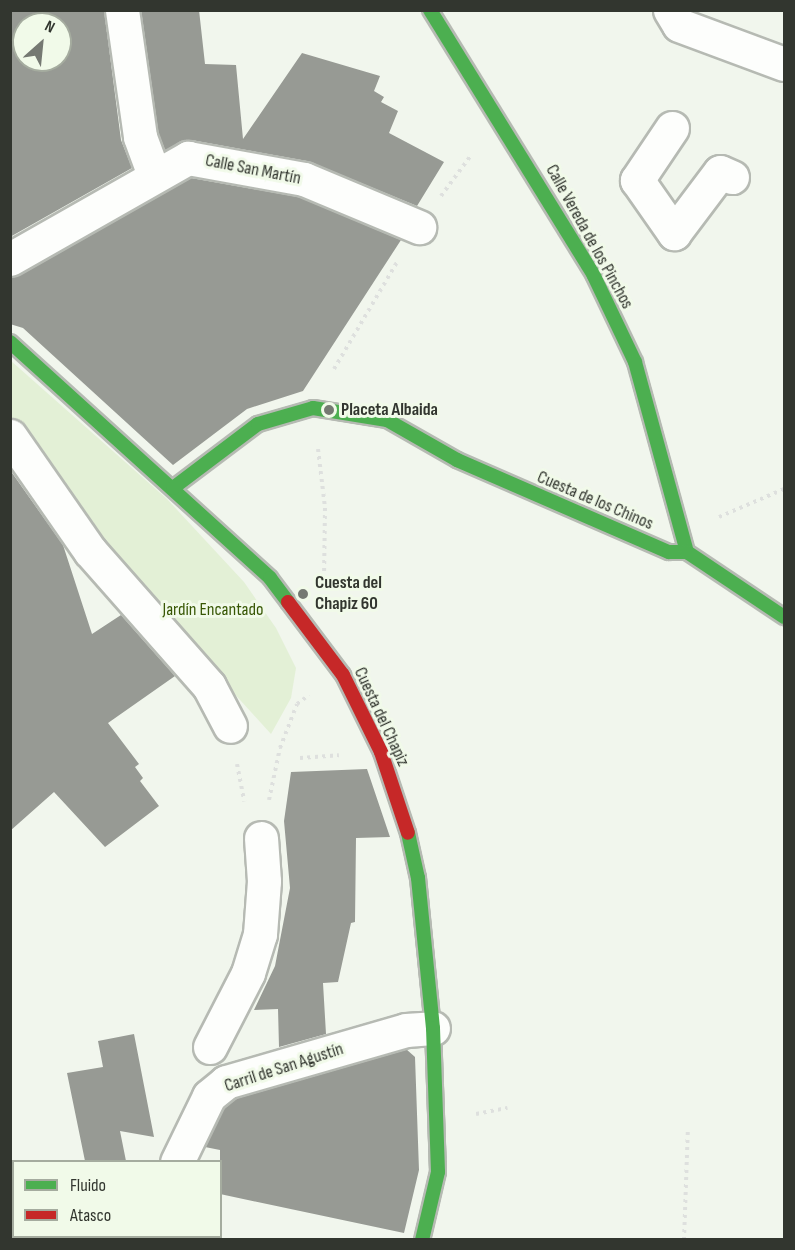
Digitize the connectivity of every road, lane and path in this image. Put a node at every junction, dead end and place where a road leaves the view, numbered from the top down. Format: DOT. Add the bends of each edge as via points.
graph roads {
  1 [pos="122,10"];
  2 [pos="430,10"];
  3 [pos="670,10"];
  4 [pos="784,64"];
  5 [pos="672,128"];
  6 [pos="154,175"];
  7 [pos="732,177"];
  8 [pos="419,227"];
  9 [pos="10,259"];
  10 [pos="10,342"];
  11 [pos="10,436"];
  12 [pos="174,488"];
  13 [pos="784,489"];
  14 [pos="325,508"];
  15 [pos="681,536"];
  16 [pos="687,552"];
  17 [pos="323,591"];
  18 [pos="784,617"];
  19 [pos="312,692"];
  20 [pos="230,726"];
  21 [pos="345,755"];
  22 [pos="300,758"];
  23 [pos="261,838"];
  24 [pos="433,1028"];
  25 [pos="210,1047"];
  26 [pos="507,1108"];
  27 [pos="467,1116"];
  28 [pos="688,1128"];
  29 [pos="177,1160"];
  30 [pos="422,1239"];
  31 [pos="684,1239"];
  1 -- 6 [label="street" via="140,137"];
  2 -- 15 [label="street, Calle Vereda de los Pinchos" via="499,116 594,276 635,362"];
  3 -- 4 [label="street" via="679,25"];
  5 -- 7 [label="street" via="638,180 675,233 720,172"];
  6 -- 8 [label="street, Calle San Martín" via="188,158 304,179"];
  6 -- 9 [label="street, Calle San Martín"];
  10 -- 12 [label="street, Cuesta del Chapiz"];
  11 -- 20 [label="street" via="90,551 209,686"];
  12 -- 16 [label="street, Cuesta de los Chinos" via="258,424 313,408 387,420 457,460 669,552"];
  12 -- 24 [label="street, Cuesta del Chapiz" via="270,578 311,628 343,675 381,752 405,819 418,878"];
  13 -- 15 [label="path"];
  14 -- 17 [label="path"];
  15 -- 16 [label="street, Calle Vereda de los Pinchos"];
  16 -- 18 [label="street, Cuesta de los Chinos"];
  19 -- 23 [label="path" via="297,704 280,747"];
  20 -- 23 [label="path" via="248,823"];
  21 -- 22 [label="path"];
  23 -- 25 [label="street" via="264,881 260,934 248,973"];
  24 -- 29 [label="street, Carril de San Agustín" via="406,1030 226,1083 209,1096"];
  24 -- 30 [label="street, Cuesta del Chapiz" via="438,1172"];
  26 -- 27 [label="path"];
  28 -- 31 [label="path"];
}
